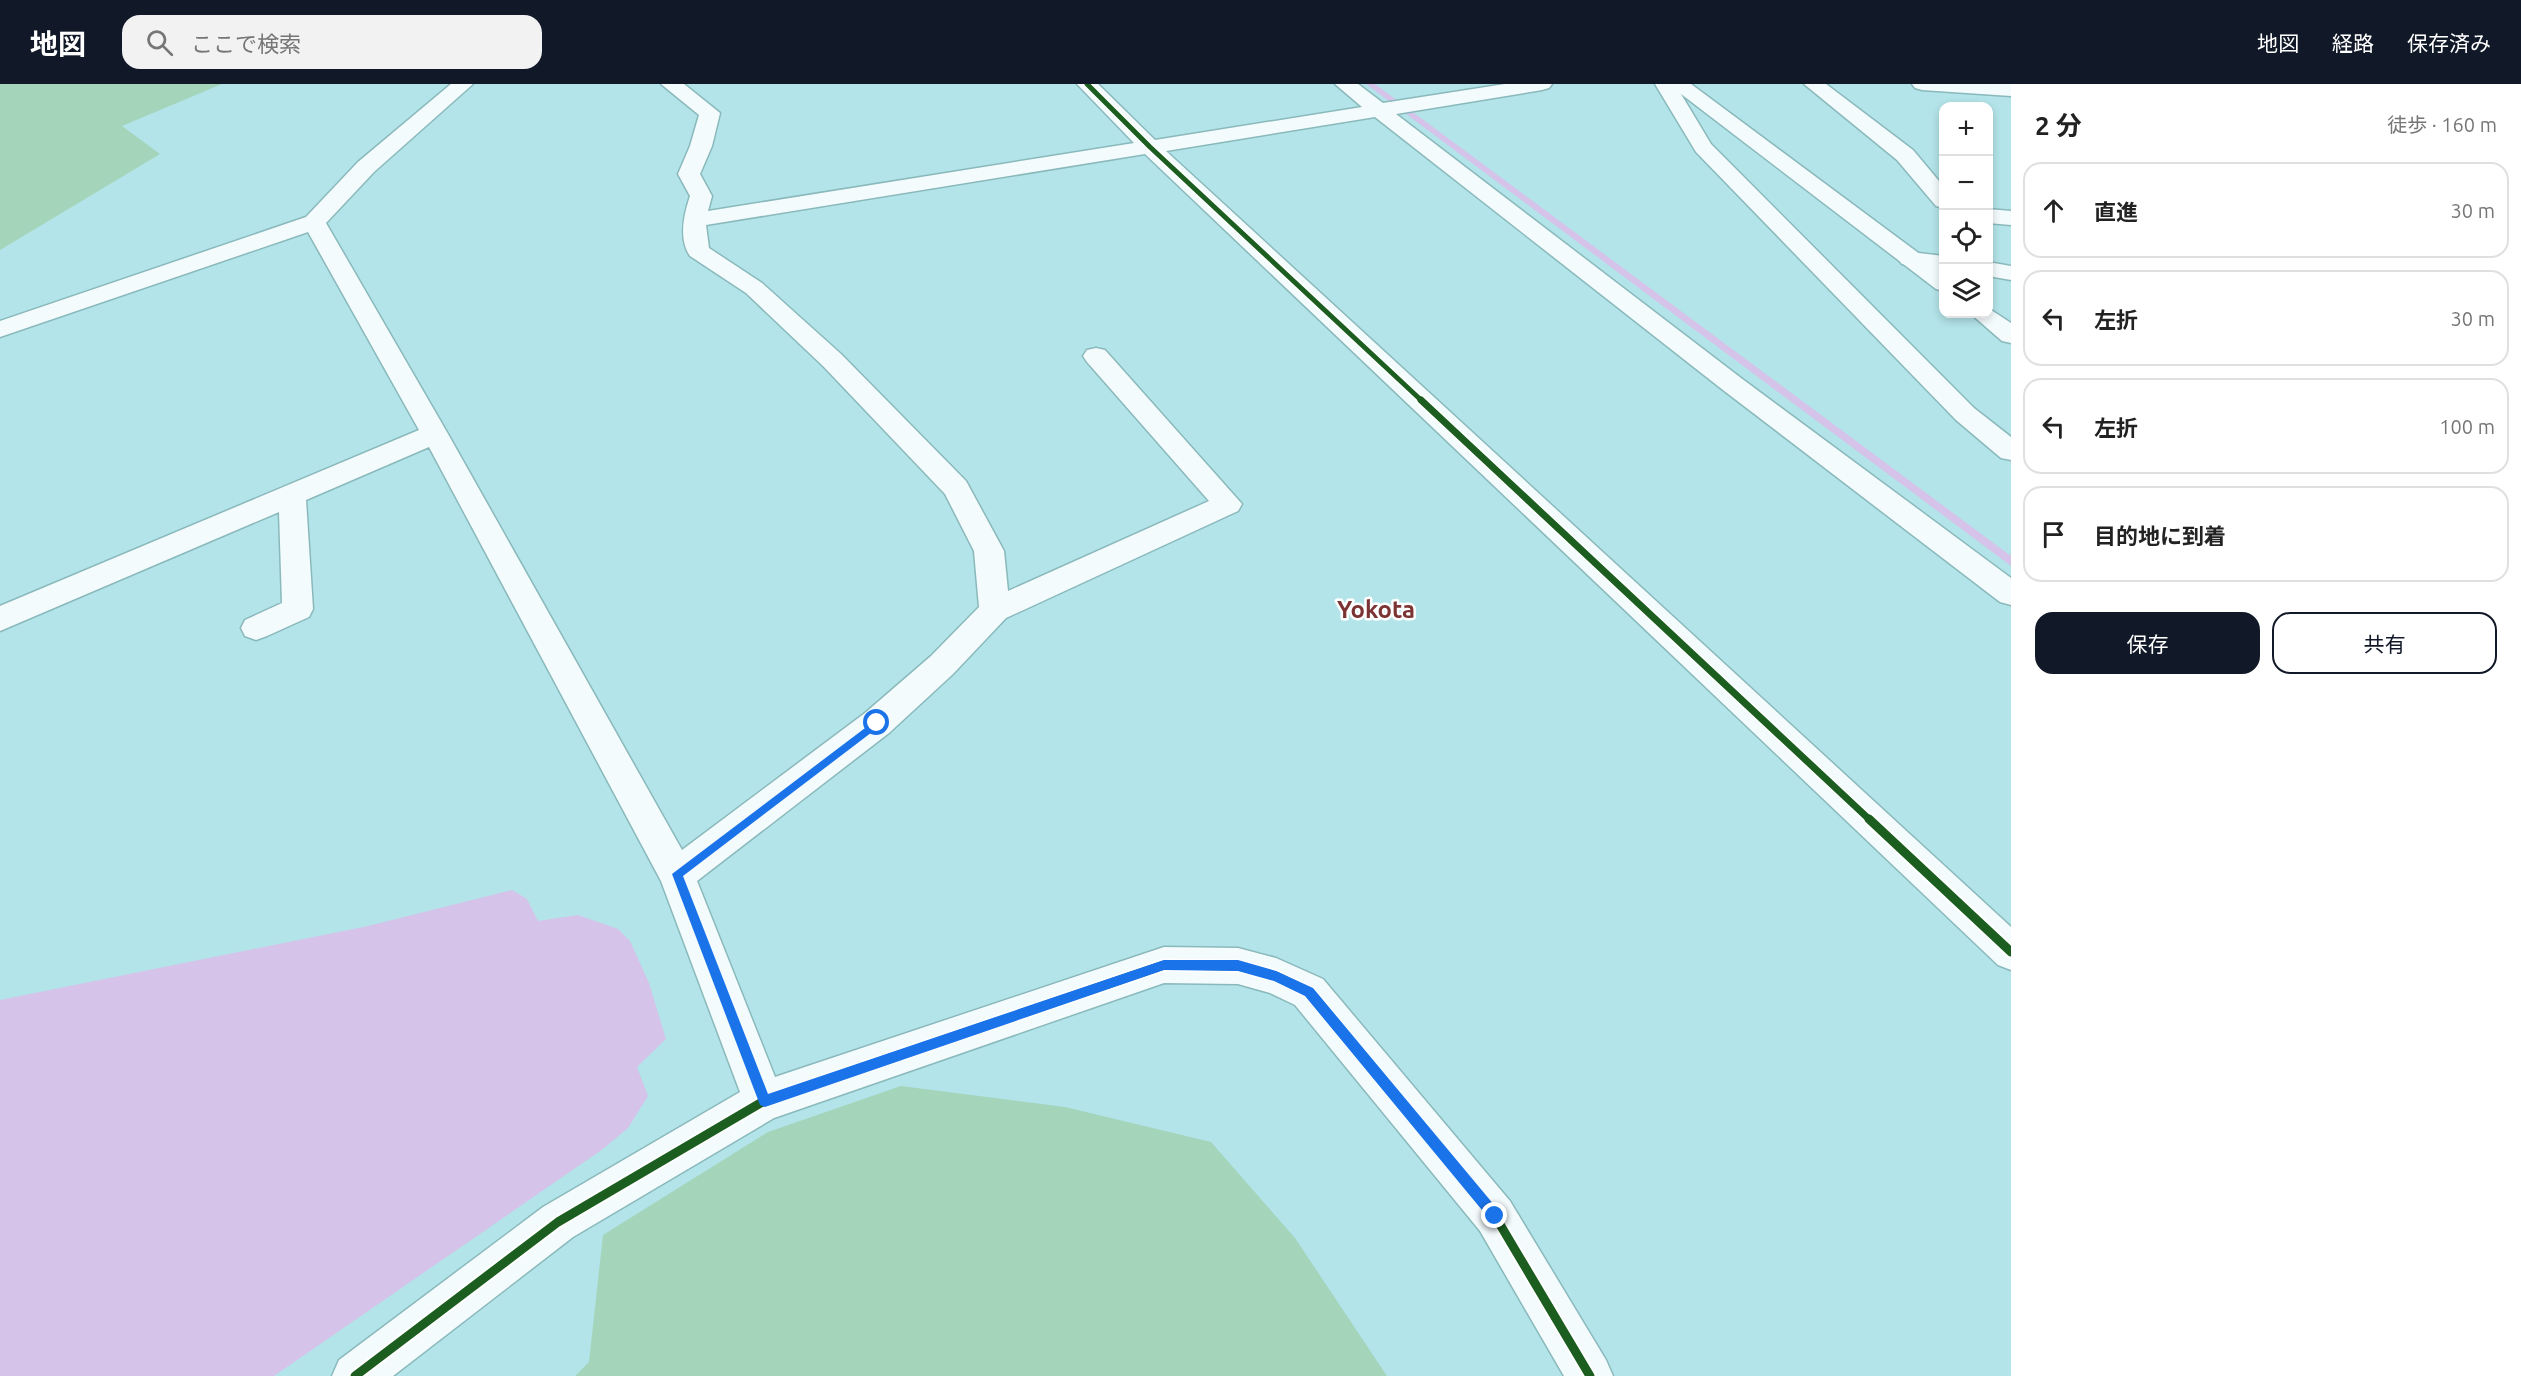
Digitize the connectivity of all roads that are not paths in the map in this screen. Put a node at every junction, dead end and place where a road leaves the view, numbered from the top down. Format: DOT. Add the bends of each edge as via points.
graph roads {
  1 [pos="463,84"];
  2 [pos="671,84"];
  3 [pos="1087,84"];
  4 [pos="1345,84"];
  5 [pos="1542,84"];
  6 [pos="1665,84"];
  7 [pos="1677,84"];
  8 [pos="1814,84"];
  9 [pos="1922,84"];
  10 [pos="2011,90"];
  11 [pos="1377,109"];
  12 [pos="1150,147"];
  13 [pos="1939,195"];
  14 [pos="1993,216"];
  15 [pos="2011,218"];
  16 [pos="694,220"];
  17 [pos="314,222"];
  18 [pos="1910,259"];
  19 [pos="1939,262"];
  20 [pos="1993,271"];
  21 [pos="2011,273"];
  22 [pos="1939,280"];
  23 [pos="1988,318"];
  24 [pos="0,329"];
  25 [pos="2011,335"];
  26 [pos="1096,356"];
  27 [pos="435,434"];
  28 [pos="2011,451"];
  29 [pos="292,496"];
  30 [pos="2011,594"];
  31 [pos="995,610"];
  32 [pos="0,620"];
  33 [pos="256,628"];
  34 [pos="677,874"];
  35 [pos="2011,952"];
  36 [pos="765,1101"];
  37 [pos="355,1376"];
  38 [pos="1590,1376"];
  1 -- 17 [label="street" via="366,167"];
  2 -- 16 [label="street" via="710,113 689,174 701,196"];
  3 -- 12 [label="street"];
  4 -- 11 [label="street"];
  5 -- 11 [label="street"];
  6 -- 28 [label="street" via="1703,148 1965,414"];
  7 -- 18 [label="street"];
  8 -- 13 [label="street" via="1905,155"];
  9 -- 10 [label="street"];
  11 -- 12 [label="street"];
  11 -- 30 [label="street"];
  12 -- 16 [label="street"];
  12 -- 35 [label="street"];
  14 -- 15 [label="street"];
  16 -- 31 [label="street" via="698,251 763,296 903,431 956,488 988,551"];
  17 -- 24 [label="street"];
  17 -- 27 [label="street"];
  18 -- 19 [label="street"];
  18 -- 22 [label="street"];
  20 -- 21 [label="street"];
  23 -- 25 [label="street"];
  26 -- 31 [label="street" via="1228,504"];
  27 -- 29 [label="street"];
  27 -- 34 [label="street"];
  29 -- 32 [label="street"];
  29 -- 33 [label="street" via="298,609"];
  31 -- 34 [label="street" via="942,665 877,723"];
  34 -- 36 [label="street"];
  36 -- 37 [label="street" via="558,1222"];
  36 -- 38 [label="street" via="1164,965 1238,966 1276,976 1309,992 1495,1216"];
}
